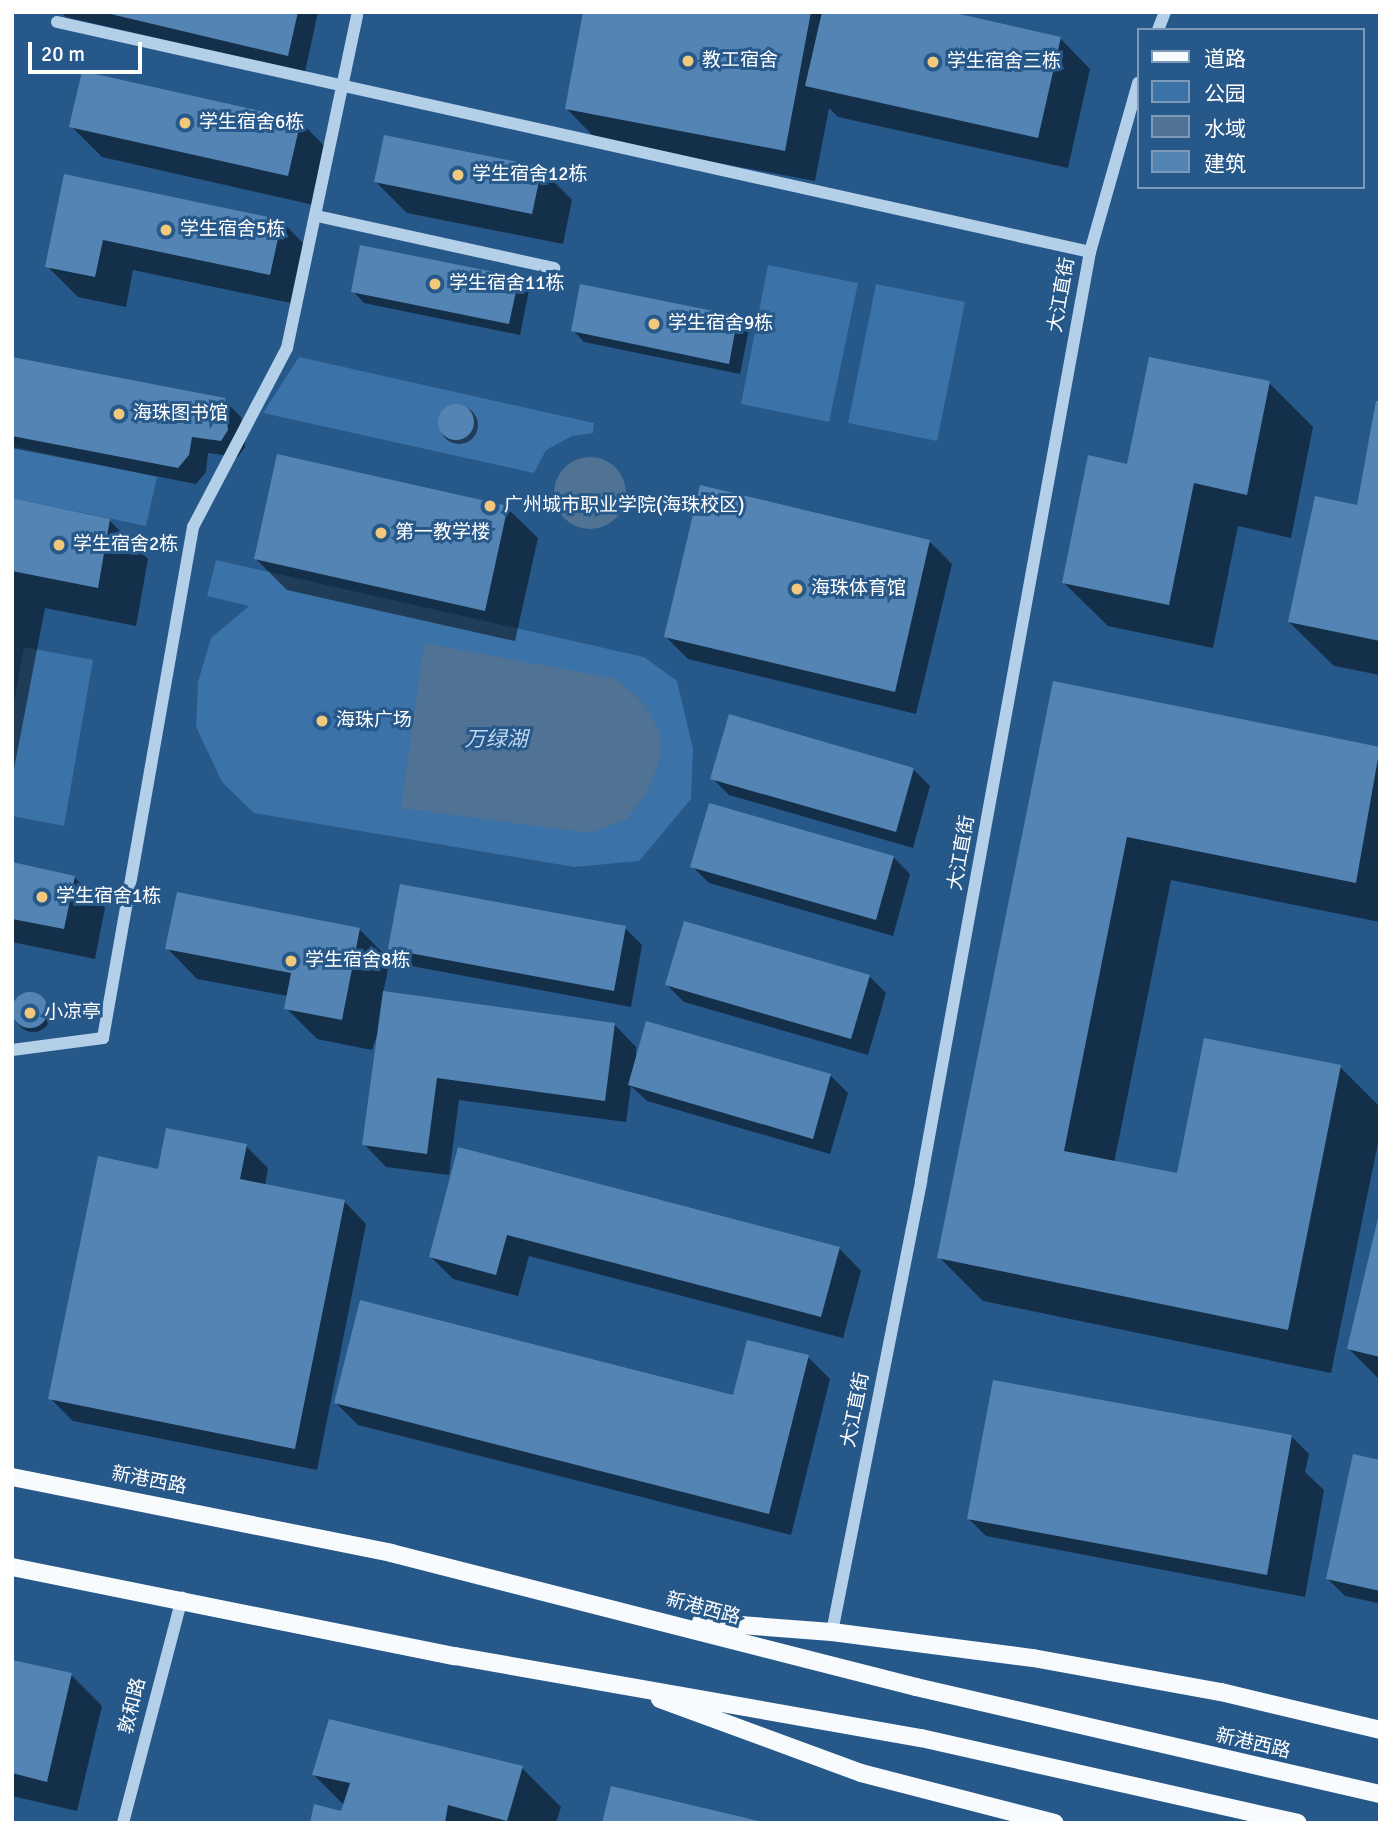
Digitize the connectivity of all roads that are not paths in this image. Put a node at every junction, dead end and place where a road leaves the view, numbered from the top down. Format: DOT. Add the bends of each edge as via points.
graph roads {
  1 [pos="357,15"];
  2 [pos="57,22"];
  3 [pos="343,84"];
  4 [pos="1136,90"];
  5 [pos="317,216"];
  6 [pos="1090,252"];
  7 [pos="554,268"];
  8 [pos="12,1050"];
  9 [pos="12,1478"];
  10 [pos="12,1567"];
  11 [pos="181,1598"];
  12 [pos="656,1618"];
  13 [pos="832,1632"];
  14 [pos="628,1686"];
  15 [pos="1380,1730"];
  16 [pos="1380,1794"];
  17 [pos="1046,1822"];
  18 [pos="123,1823"];
  19 [pos="1298,1823"];
  1 -- 3 [label="street"];
  2 -- 3 [label="street"];
  3 -- 5 [label="street"];
  3 -- 6 [label="street"];
  4 -- 6 [label="street, 大江直街"];
  5 -- 7 [label="street"];
  5 -- 8 [label="street" via="287,348 193,527 103,1038"];
  6 -- 13 [label="street, 大江直街" via="923,1167"];
  9 -- 12 [label="main road, 新港西路" via="391,1553"];
  10 -- 11 [label="main road"];
  11 -- 14 [label="main road" via="455,1656"];
  11 -- 18 [label="street, 敦和路"];
  12 -- 13 [label="main road"];
  12 -- 16 [label="main road, 新港西路" via="916,1687"];
  13 -- 15 [label="main road" via="1033,1658 1221,1692"];
  14 -- 17 [label="main road" via="820,1760"];
  14 -- 19 [label="main road" via="920,1738"];
}
